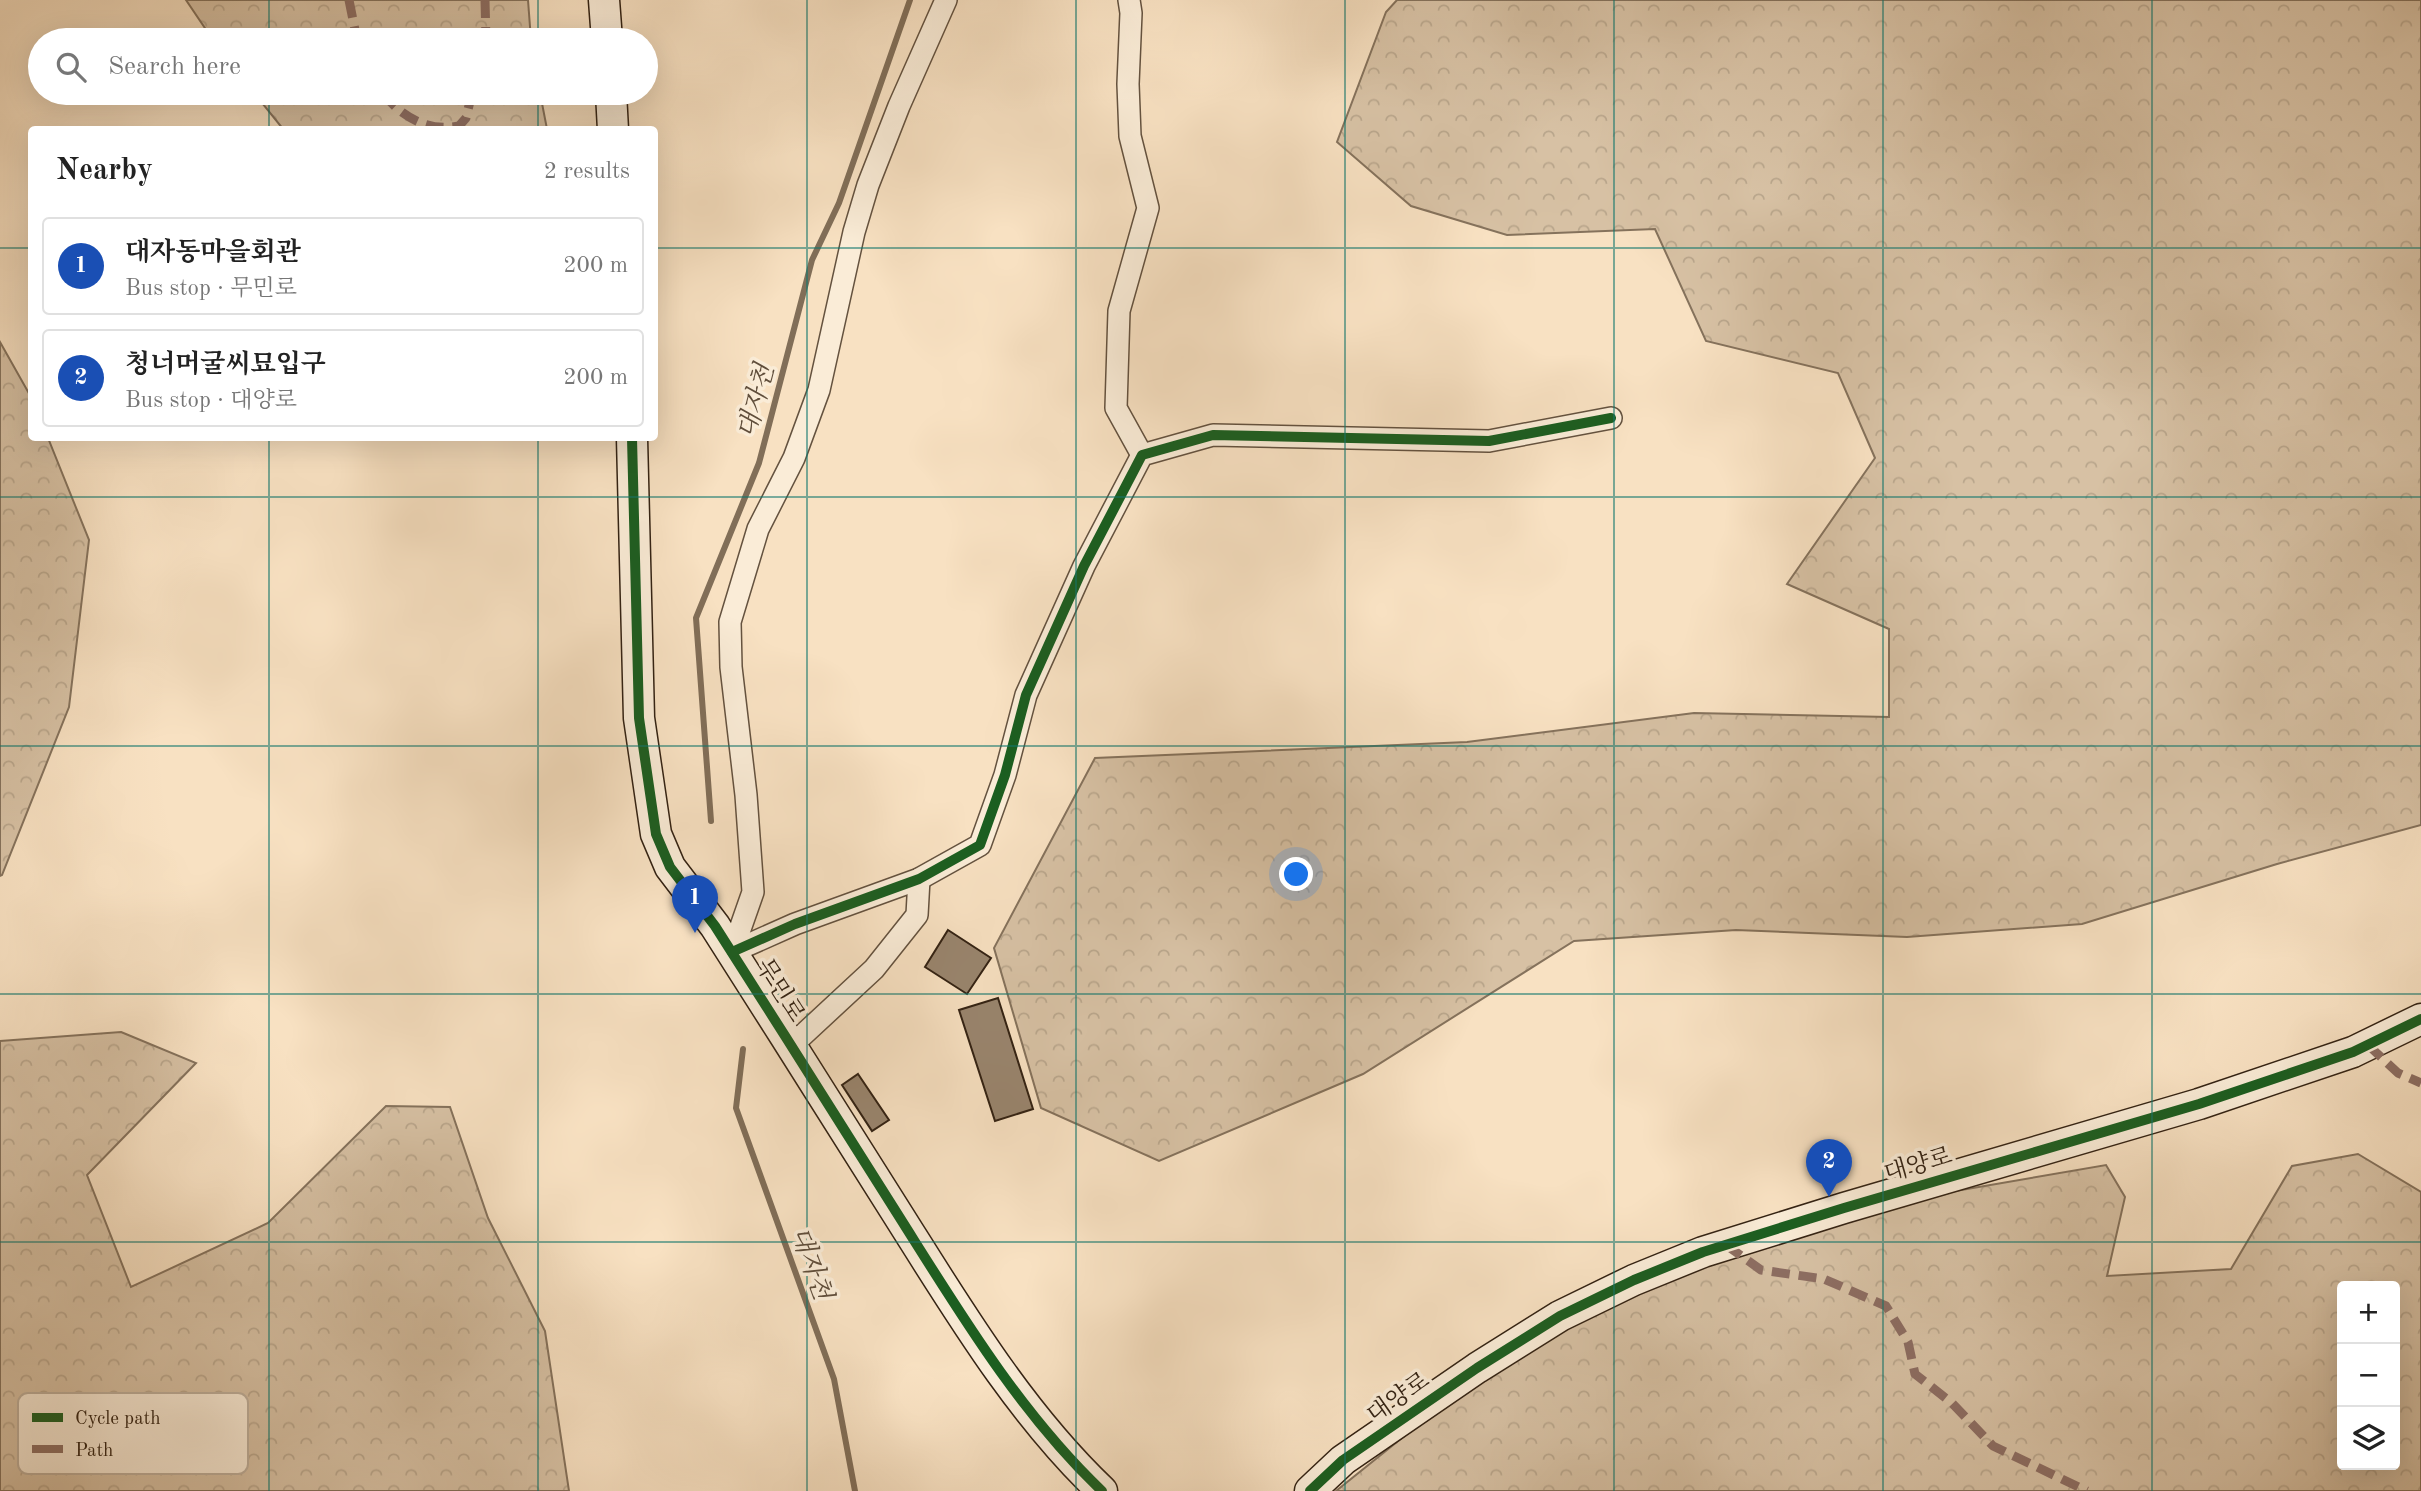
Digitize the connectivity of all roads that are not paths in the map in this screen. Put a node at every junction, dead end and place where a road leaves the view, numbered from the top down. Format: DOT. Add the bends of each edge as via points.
graph roads {
  1 [pos="604,0"];
  2 [pos="946,0"];
  3 [pos="1129,0"];
  4 [pos="606,28"];
  5 [pos="612,105"];
  6 [pos="613,126"];
  7 [pos="1611,418"];
  8 [pos="632,441"];
  9 [pos="1142,455"];
  10 [pos="919,879"];
  11 [pos="732,952"];
  12 [pos="2421,1019"];
  13 [pos="792,1046"];
  14 [pos="1102,1491"];
  15 [pos="1310,1491"];
  1 -- 4 [label="street"];
  2 -- 11 [label="street" via="868,185 819,390 794,458 758,528 730,622 753,892"];
  3 -- 9 [label="street" via="1130,136 1148,208 1119,311 1116,408"];
  5 -- 6 [label="street"];
  7 -- 9 [label="street" via="1489,441 1213,435"];
  8 -- 11 [label="street, 무민로" via="639,718 656,834 670,867"];
  9 -- 10 [label="street" via="1084,566 1026,695 980,845"];
  10 -- 11 [label="street"];
  10 -- 13 [label="street" via="917,915 874,969"];
  11 -- 13 [label="street, 무민로"];
  12 -- 15 [label="street, 대양로" via="2353,1052 2199,1104 1844,1208 1703,1252 1634,1280 1560,1316 1477,1368 1343,1460"];
  13 -- 14 [label="street, 무민로" via="964,1318 1042,1427"];
}
